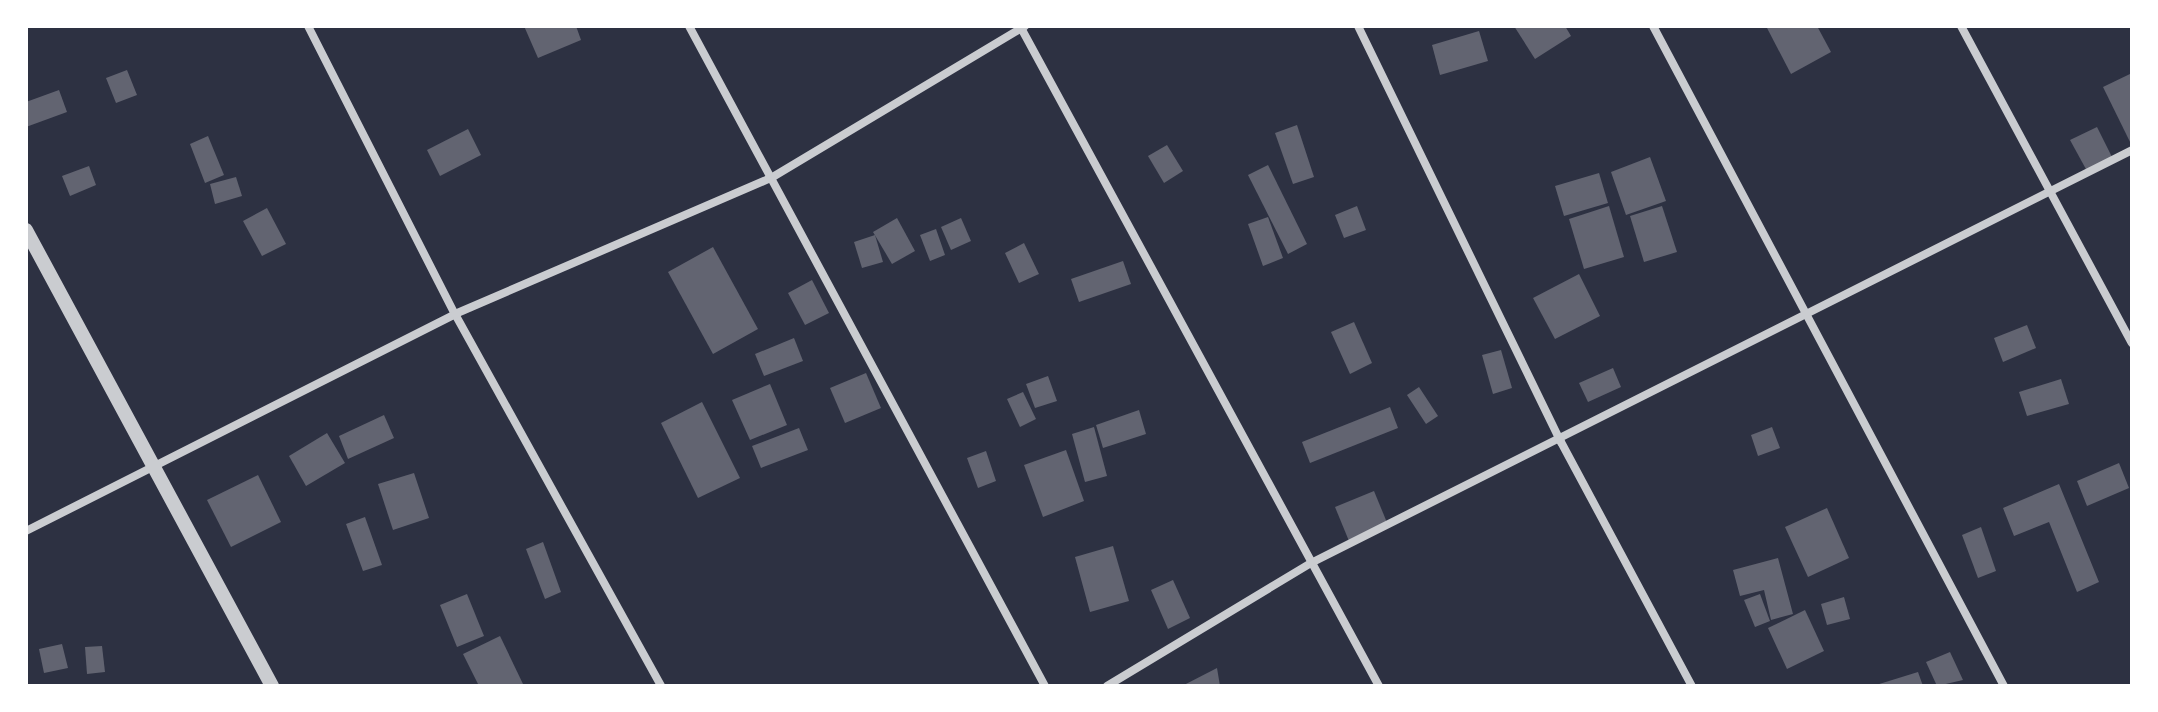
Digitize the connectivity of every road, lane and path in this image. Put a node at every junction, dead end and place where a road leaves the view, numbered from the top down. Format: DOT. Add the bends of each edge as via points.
graph roads {
  1 [pos="308,26"];
  2 [pos="689,26"];
  3 [pos="1358,26"];
  4 [pos="1653,26"];
  5 [pos="1961,26"];
  6 [pos="1022,27"];
  7 [pos="2132,150"];
  8 [pos="771,178"];
  9 [pos="2050,191"];
  10 [pos="26,230"];
  11 [pos="455,314"];
  12 [pos="1804,315"];
  13 [pos="2132,343"];
  14 [pos="1561,442"];
  15 [pos="151,469"];
  16 [pos="26,531"];
  17 [pos="1311,563"];
  18 [pos="272,686"];
  19 [pos="661,686"];
  20 [pos="1045,686"];
  21 [pos="1107,686"];
  22 [pos="1379,686"];
  23 [pos="1692,686"];
  24 [pos="2004,686"];
  1 -- 11 [label="street"];
  2 -- 8 [label="street"];
  3 -- 14 [label="street"];
  4 -- 12 [label="street"];
  5 -- 9 [label="street"];
  6 -- 8 [label="street"];
  6 -- 17 [label="street"];
  7 -- 9 [label="street"];
  8 -- 11 [label="street"];
  8 -- 20 [label="street"];
  9 -- 12 [label="street"];
  9 -- 13 [label="street"];
  10 -- 15 [label="street"];
  11 -- 15 [label="street"];
  11 -- 19 [label="street"];
  12 -- 14 [label="street"];
  12 -- 24 [label="street"];
  14 -- 17 [label="street"];
  14 -- 23 [label="street"];
  15 -- 16 [label="street"];
  15 -- 18 [label="street"];
  17 -- 21 [label="street"];
  17 -- 22 [label="street"];
}
